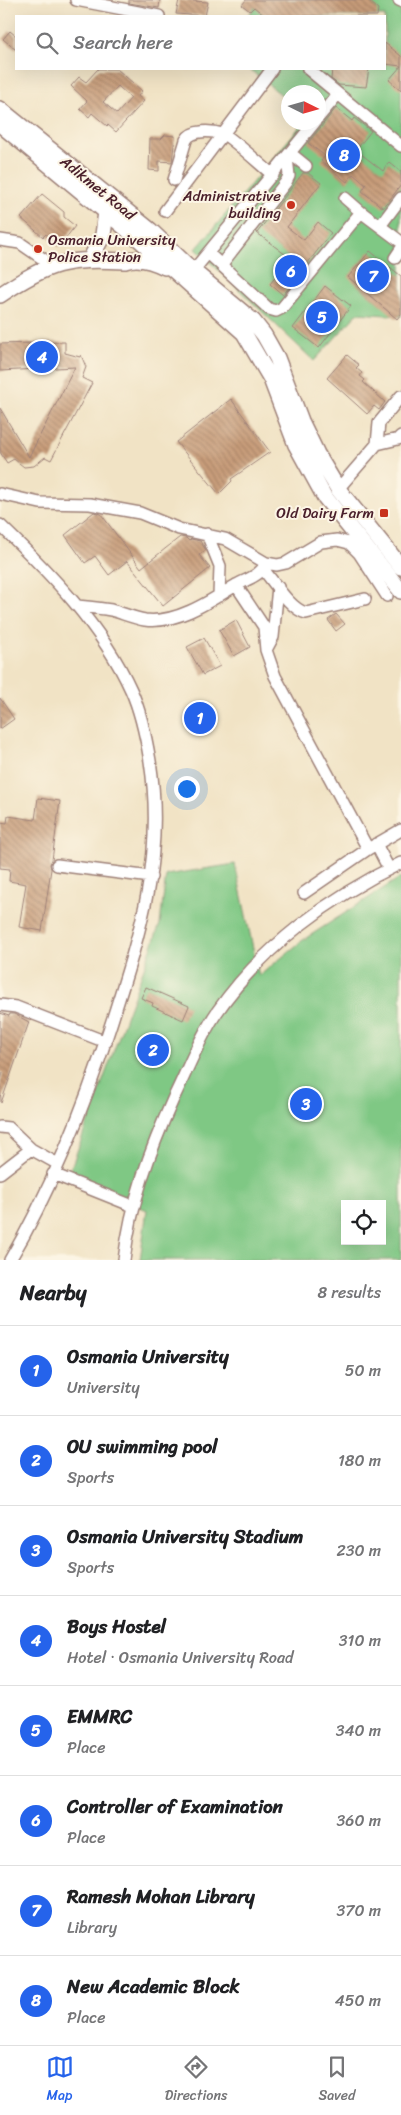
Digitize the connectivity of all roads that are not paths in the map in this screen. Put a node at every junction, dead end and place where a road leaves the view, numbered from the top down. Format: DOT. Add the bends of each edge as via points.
graph roads {
  1 [pos="76,0"];
  2 [pos="154,15"];
  3 [pos="271,70"];
  4 [pos="309,70"];
  5 [pos="338,94"];
  6 [pos="326,108"];
  7 [pos="0,109"];
  8 [pos="0,124"];
  9 [pos="309,130"];
  10 [pos="224,134"];
  11 [pos="401,146"];
  12 [pos="289,155"];
  13 [pos="306,166"];
  14 [pos="272,175"];
  15 [pos="174,180"];
  16 [pos="281,189"];
  17 [pos="260,190"];
  18 [pos="345,198"];
  19 [pos="401,198"];
  20 [pos="165,211"];
  21 [pos="106,212"];
  22 [pos="361,212"];
  23 [pos="380,226"];
  24 [pos="0,240"];
  25 [pos="401,242"];
  26 [pos="208,253"];
  27 [pos="90,260"];
  28 [pos="52,265"];
  29 [pos="221,265"];
  30 [pos="188,274"];
  31 [pos="0,295"];
  32 [pos="401,396"];
  33 [pos="401,436"];
  34 [pos="377,444"];
  35 [pos="338,489"];
  36 [pos="0,494"];
  37 [pos="0,525"];
  38 [pos="208,534"];
  39 [pos="265,566"];
  40 [pos="401,567"];
  41 [pos="236,585"];
  42 [pos="278,587"];
  43 [pos="394,594"];
  44 [pos="219,596"];
  45 [pos="365,599"];
  46 [pos="77,606"];
  47 [pos="266,650"];
  48 [pos="401,830"];
  49 [pos="372,847"];
  50 [pos="401,863"];
  51 [pos="57,865"];
  52 [pos="389,869"];
  53 [pos="151,877"];
  54 [pos="304,893"];
  55 [pos="0,1005"];
  56 [pos="106,1042"];
  57 [pos="0,1127"];
  58 [pos="31,1149"];
  59 [pos="56,1169"];
  60 [pos="0,1172"];
  61 [pos="132,1206"];
  62 [pos="10,1260"];
  63 [pos="124,1260"];
  1 -- 2 [label="street"];
  3 -- 10 [label="street"];
  4 -- 5 [label="street"];
  5 -- 6 [label="street"];
  5 -- 11 [label="street"];
  7 -- 30 [label="main road, Adikmet Road" via="150,230"];
  8 -- 21 [label="main road, Adikmet Road"];
  9 -- 12 [label="street"];
  10 -- 14 [label="street"];
  10 -- 15 [label="street" via="197,132 188,136"];
  10 -- 20 [label="street"];
  12 -- 13 [label="street"];
  12 -- 14 [label="street"];
  12 -- 16 [label="street" via="289,176"];
  14 -- 17 [label="street"];
  16 -- 17 [label="street" via="274,192"];
  16 -- 29 [label="street"];
  17 -- 26 [label="street"];
  18 -- 22 [label="street"];
  19 -- 23 [label="street"];
  21 -- 27 [label="main road" via="104,235"];
  21 -- 30 [label="main road, Adikmet Road"];
  22 -- 23 [label="street"];
  22 -- 29 [label="street" via="279,310 269,309"];
  23 -- 25 [label="street"];
  24 -- 28 [label="street" via="20,243"];
  26 -- 29 [label="street"];
  26 -- 30 [label="street"];
  27 -- 28 [label="main road"];
  27 -- 30 [label="main road" via="125,261 130,266 160,275"];
  28 -- 31 [label="main road"];
  30 -- 35 [label="main road" via="246,316 264,335 277,358 301,421"];
  30 -- 43 [label="main road" via="252,344 272,380 296,445 324,496"];
  32 -- 34 [label="street" via="378,423"];
  33 -- 34 [label="street"];
  34 -- 35 [label="street"];
  35 -- 40 [label="main road"];
  36 -- 38 [label="street" via="40,503 90,504 140,513 180,529"];
  37 -- 46 [label="street"];
  38 -- 39 [label="street" via="232,542"];
  38 -- 44 [label="street" via="220,566"];
  39 -- 41 [label="street" via="256,576"];
  39 -- 42 [label="street"];
  39 -- 43 [label="street" via="286,563 321,542 337,540 349,543"];
  41 -- 44 [label="street"];
  41 -- 47 [label="street" via="264,627"];
  42 -- 45 [label="street" via="294,606 306,612"];
  42 -- 47 [label="street" via="273,637"];
  44 -- 46 [label="street" via="188,612 159,620"];
  46 -- 53 [label="street" via="116,661 132,692 147,740 155,807"];
  47 -- 49 [label="street" via="275,676"];
  48 -- 49 [label="street"];
  49 -- 52 [label="street"];
  49 -- 54 [label="street"];
  50 -- 52 [label="street"];
  51 -- 53 [label="street"];
  52 -- 61 [label="street" via="302,924 261,958 241,980 200,1043 165,1118"];
  53 -- 56 [label="street" via="136,949"];
  55 -- 56 [label="street" via="16,1007"];
  56 -- 59 [label="street"];
  57 -- 58 [label="street" via="9,1128"];
  58 -- 59 [label="street"];
  58 -- 60 [label="street"];
  59 -- 61 [label="street"];
  59 -- 62 [label="street" via="31,1224"];
  61 -- 63 [label="street"];
}
